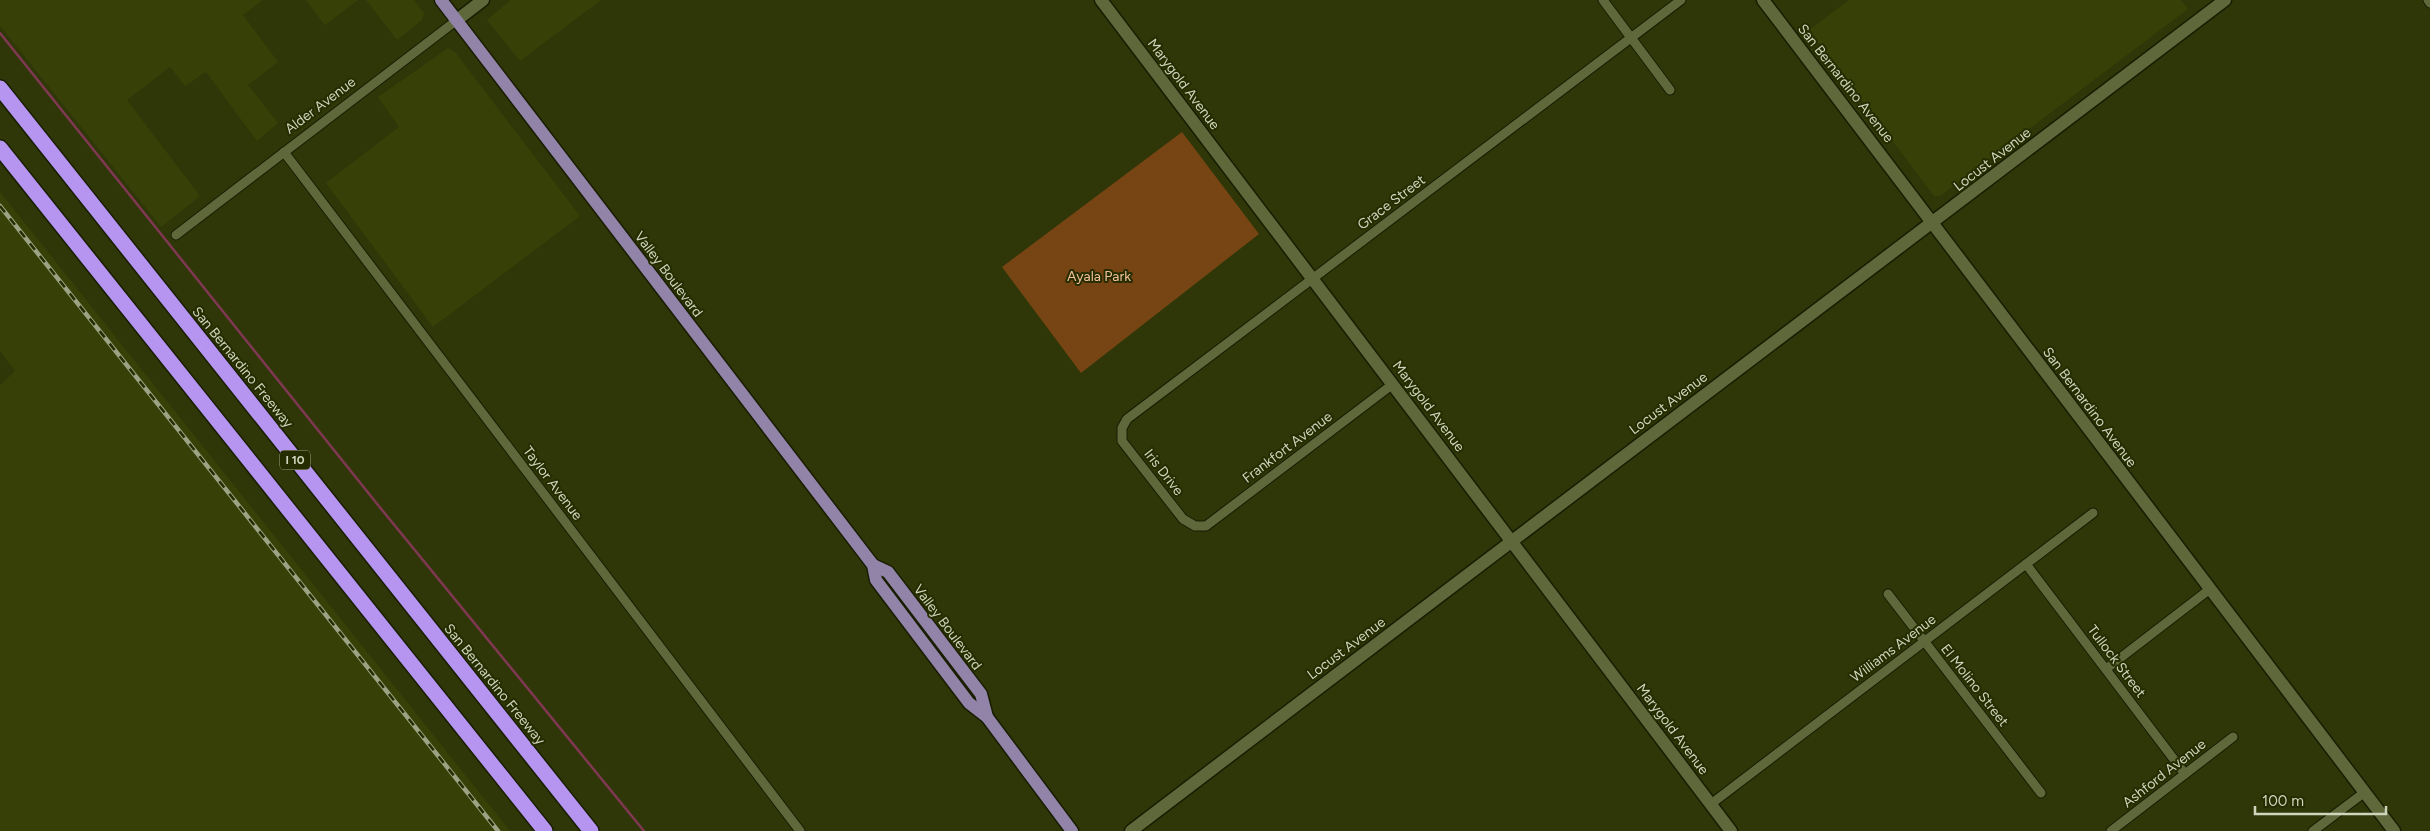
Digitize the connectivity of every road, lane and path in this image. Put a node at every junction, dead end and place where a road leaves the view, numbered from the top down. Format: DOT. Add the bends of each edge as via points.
graph roads {
  1 [pos="441,0"];
  2 [pos="482,0"];
  3 [pos="1101,0"];
  4 [pos="1603,0"];
  5 [pos="1681,0"];
  6 [pos="1763,0"];
  7 [pos="2225,0"];
  8 [pos="2428,0"];
  9 [pos="2430,3"];
  10 [pos="456,20"];
  11 [pos="1632,37"];
  12 [pos="0,88"];
  13 [pos="1670,90"];
  14 [pos="0,148"];
  15 [pos="284,152"];
  16 [pos="1932,223"];
  17 [pos="176,235"];
  18 [pos="1313,278"];
  19 [pos="1393,384"];
  20 [pos="1122,428"];
  21 [pos="2093,513"];
  22 [pos="1195,526"];
  23 [pos="1511,541"];
  24 [pos="2026,564"];
  25 [pos="2210,589"];
  26 [pos="1888,594"];
  27 [pos="1924,641"];
  28 [pos="2106,669"];
  29 [pos="2233,737"];
  30 [pos="2185,774"];
  31 [pos="2364,792"];
  32 [pos="2041,793"];
  33 [pos="1711,804"];
  34 [pos="545,831"];
  35 [pos="591,831"];
  36 [pos="800,831"];
  37 [pos="1072,831"];
  38 [pos="1131,831"];
  39 [pos="1731,831"];
  40 [pos="2111,831"];
  41 [pos="2313,831"];
  42 [pos="2394,831"];
  1 -- 10 [label="main road, Valley Boulevard"];
  2 -- 10 [label="street, Alder Avenue"];
  3 -- 18 [label="street, Marygold Avenue"];
  4 -- 11 [label="street"];
  5 -- 11 [label="street, Grace Street"];
  6 -- 16 [label="street, San Bernardino Avenue"];
  7 -- 16 [label="street, Locust Avenue"];
  8 -- 9 [label="street"];
  10 -- 15 [label="street, Alder Avenue"];
  10 -- 37 [label="main road, Valley Boulevard" via="873,565 888,572 951,654 981,694 987,717"];
  11 -- 13 [label="street"];
  11 -- 18 [label="street, Grace Street"];
  12 -- 35 [label="highway, San Bernardino Freeway / I 10"];
  14 -- 34 [label="highway, I 10"];
  15 -- 17 [label="street, Alder Avenue"];
  15 -- 36 [label="street, Taylor Avenue"];
  16 -- 23 [label="street, Locust Avenue"];
  16 -- 25 [label="street, San Bernardino Avenue"];
  18 -- 19 [label="street, Marygold Avenue"];
  18 -- 20 [label="street, Grace Street" via="1127,419"];
  19 -- 22 [label="street, Frankfort Avenue" via="1216,520 1206,526"];
  19 -- 23 [label="street, Marygold Avenue"];
  20 -- 22 [label="street, Iris Drive" via="1122,441 1183,519"];
  21 -- 24 [label="street, Williams Avenue"];
  23 -- 33 [label="street, Marygold Avenue"];
  23 -- 38 [label="street, Locust Avenue"];
  24 -- 27 [label="street, Williams Avenue"];
  24 -- 28 [label="street, Tullock Street"];
  25 -- 28 [label="street"];
  25 -- 31 [label="street, San Bernardino Avenue"];
  26 -- 27 [label="street, El Molino Street"];
  27 -- 32 [label="street, El Molino Street"];
  27 -- 33 [label="street, Williams Avenue"];
  28 -- 30 [label="street, Tullock Street"];
  29 -- 30 [label="street, Ashford Avenue"];
  30 -- 40 [label="street, Ashford Avenue"];
  31 -- 41 [label="street"];
  31 -- 42 [label="street, San Bernardino Avenue"];
  33 -- 39 [label="street, Marygold Avenue"];
}
